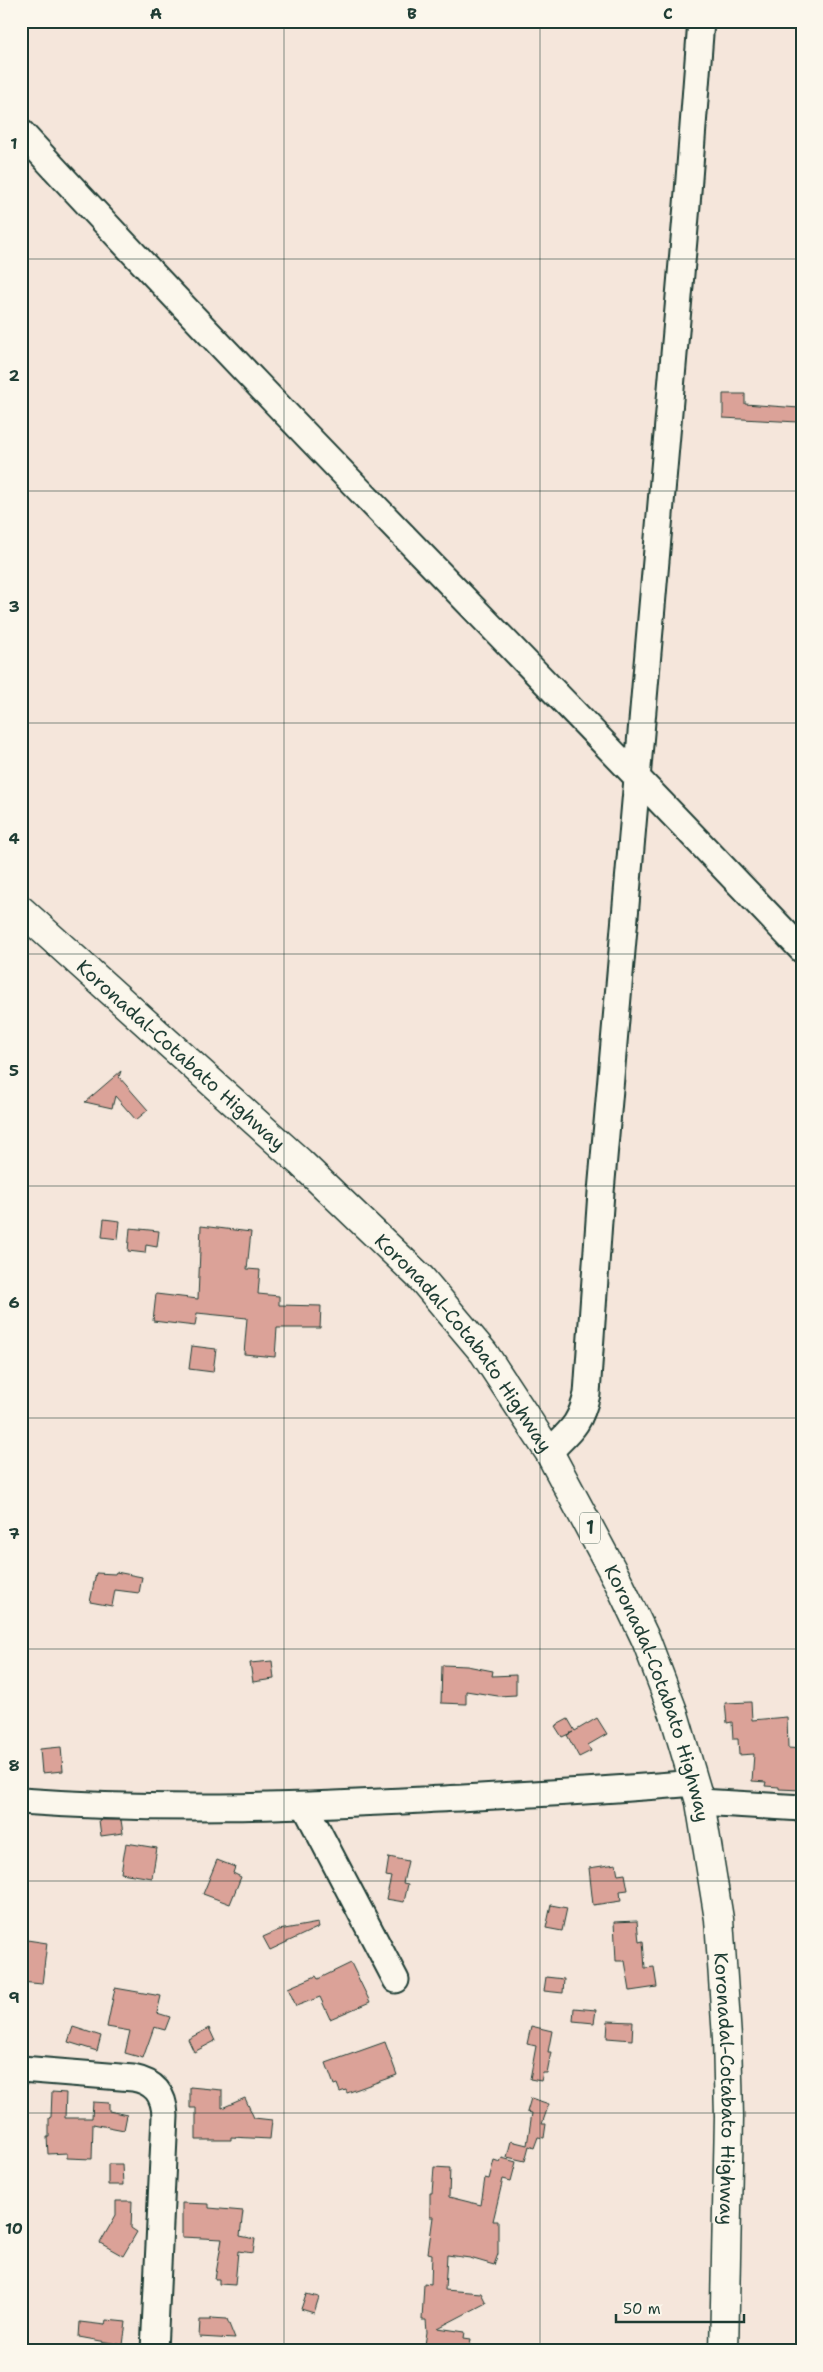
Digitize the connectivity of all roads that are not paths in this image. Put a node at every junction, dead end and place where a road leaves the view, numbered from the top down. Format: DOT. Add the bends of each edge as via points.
graph roads {
  1 [pos="701,21"];
  2 [pos="21,132"];
  3 [pos="638,779"];
  4 [pos="21,910"];
  5 [pos="802,950"];
  6 [pos="549,1452"];
  7 [pos="697,1792"];
  8 [pos="21,1801"];
  9 [pos="305,1806"];
  10 [pos="802,1808"];
  11 [pos="396,1980"];
  12 [pos="21,2069"];
  13 [pos="154,2351"];
  14 [pos="724,2351"];
  1 -- 3 [label="street"];
  2 -- 3 [label="street" via="316,447"];
  3 -- 5 [label="street"];
  3 -- 6 [label="street" via="602,1182 587,1394 577,1425"];
  4 -- 6 [label="highway, Koronadal-Cotabato Highway / 1" via="300,1162 421,1278 484,1354"];
  6 -- 7 [label="highway, Koronadal-Cotabato Highway / 1" via="646,1640 674,1714"];
  7 -- 9 [label="street" via="584,1792"];
  7 -- 10 [label="street"];
  7 -- 14 [label="highway, Koronadal-Cotabato Highway / 1" via="719,1919 727,2038 729,2118"];
  8 -- 9 [label="street" via="154,1808"];
  9 -- 11 [label="street"];
  12 -- 13 [label="street" via="145,2080 160,2094 165,2116"];
}
